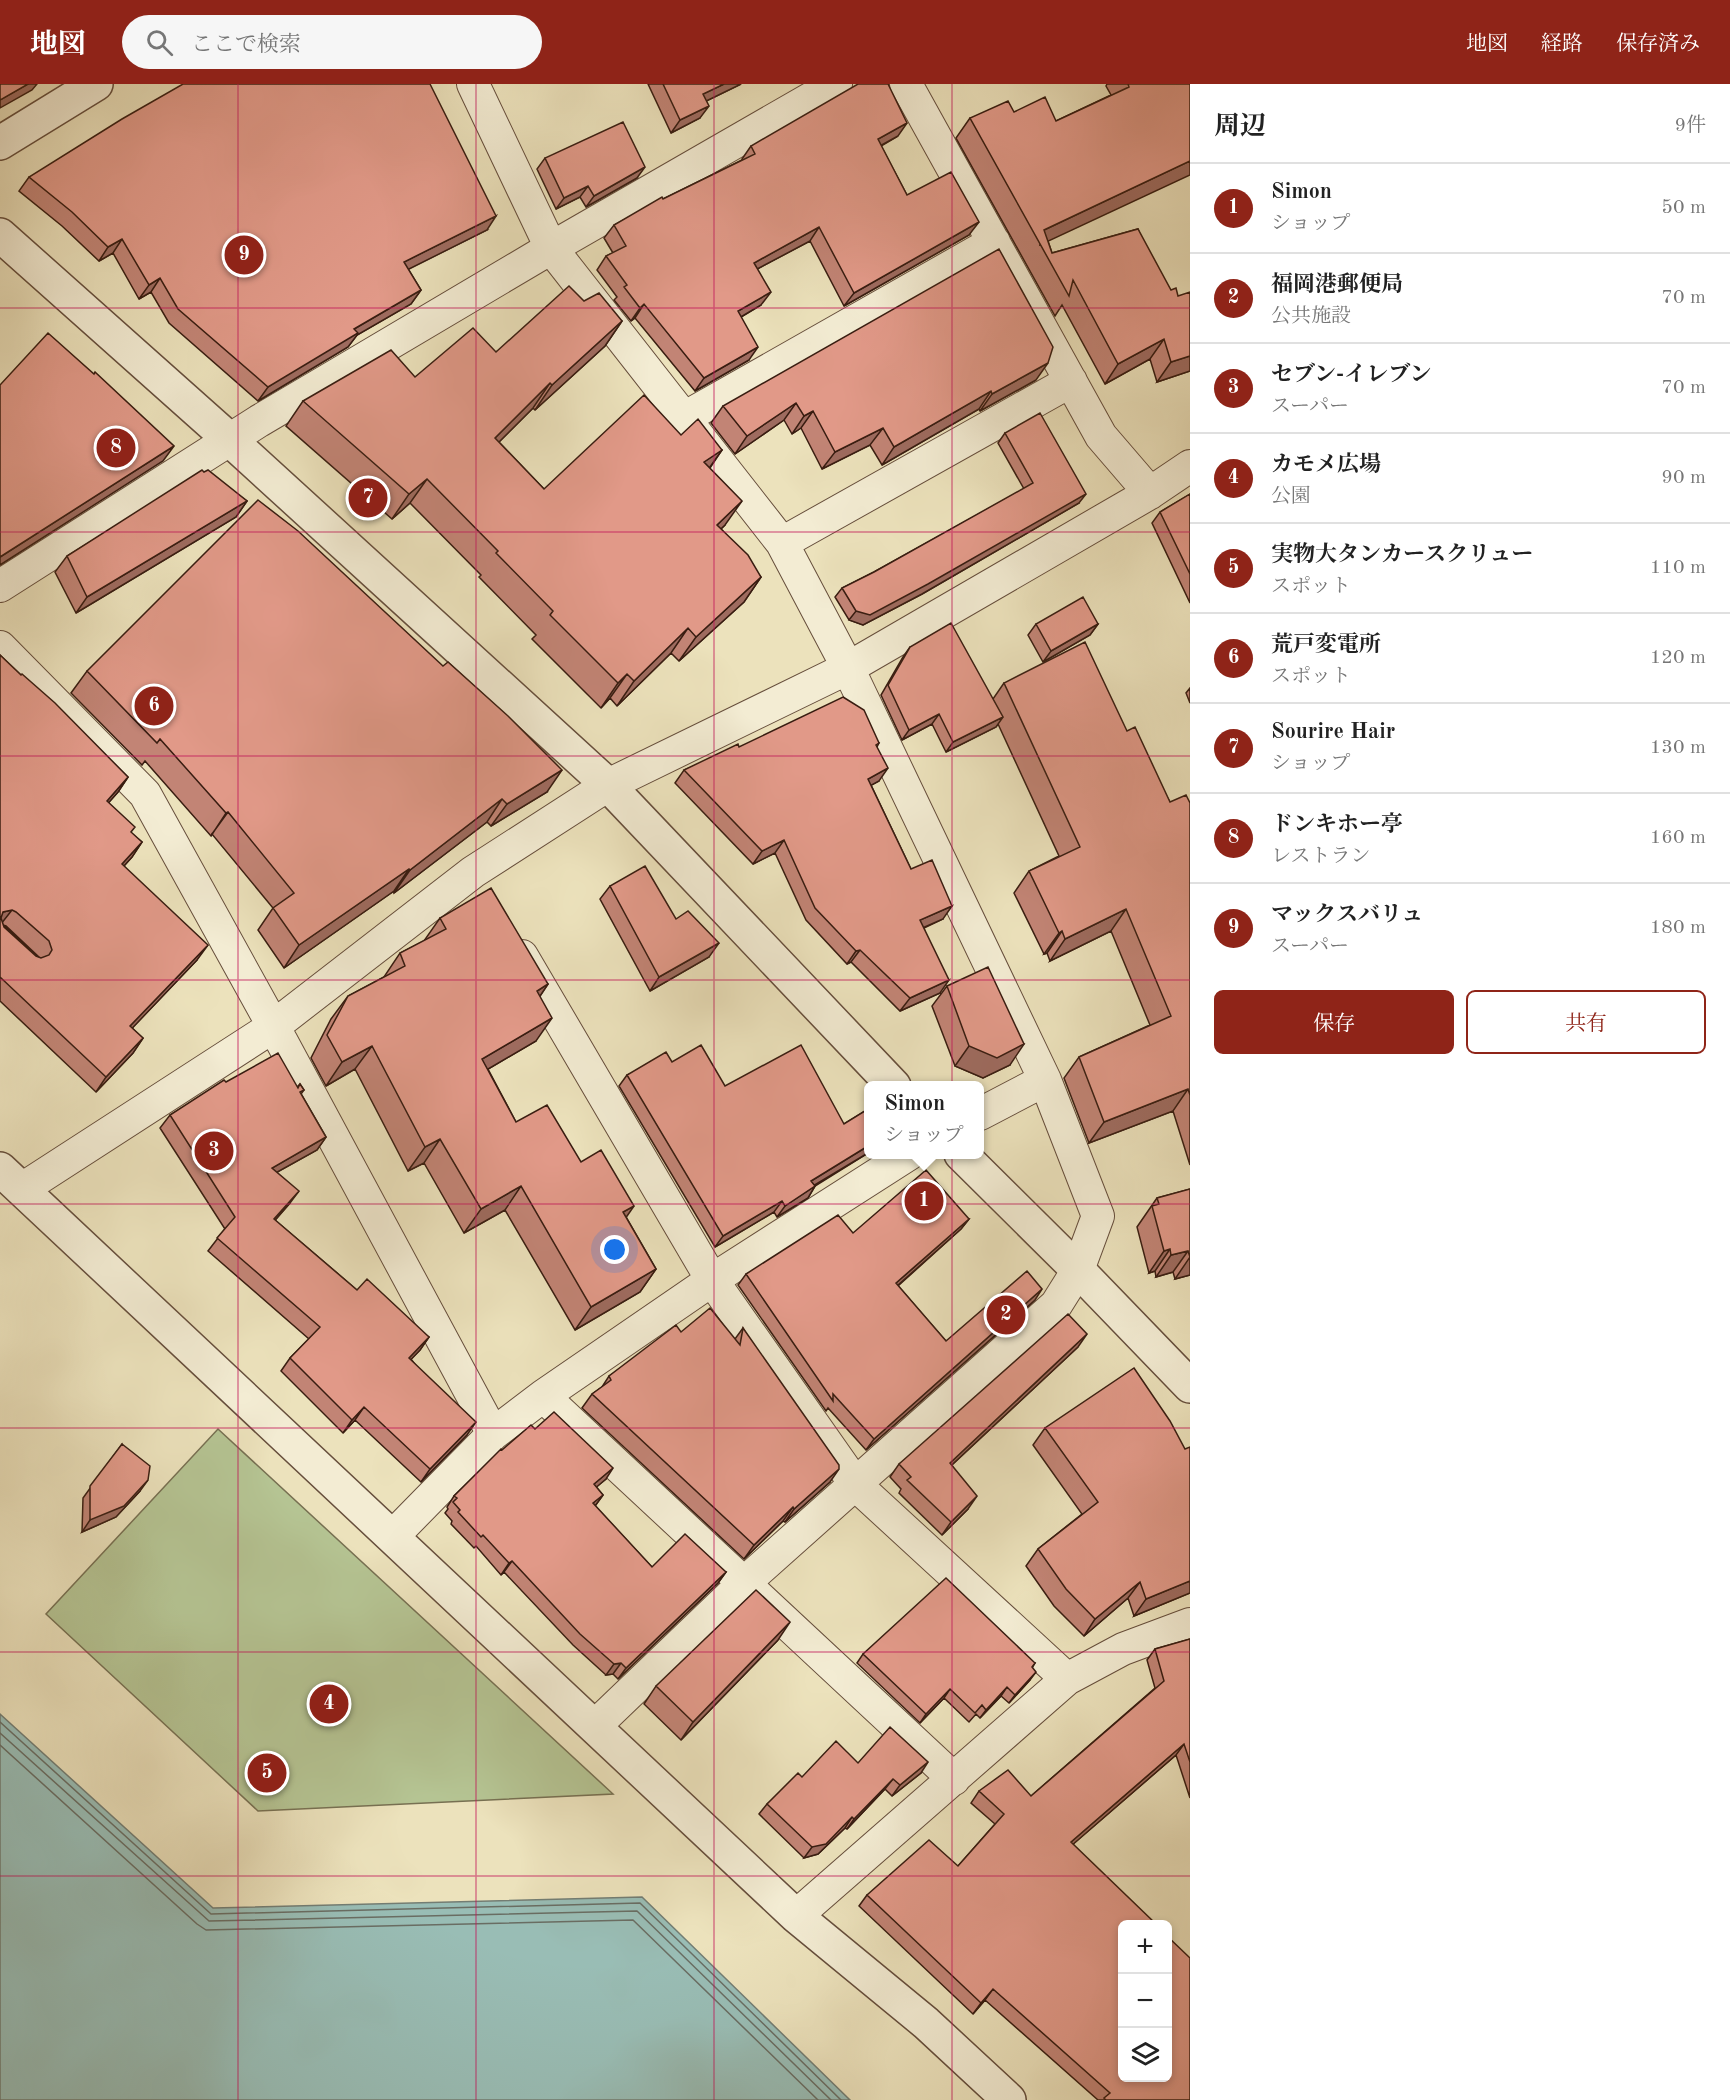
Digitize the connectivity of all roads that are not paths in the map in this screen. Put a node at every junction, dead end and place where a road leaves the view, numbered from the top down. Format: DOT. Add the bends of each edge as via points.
graph roads {
  1 [pos="96,84"];
  2 [pos="473,84"];
  3 [pos="836,84"];
  4 [pos="906,84"];
  5 [pos="0,143"];
  6 [pos="0,235"];
  7 [pos="994,242"];
  8 [pos="551,248"];
  9 [pos="1071,381"];
  10 [pos="684,418"];
  11 [pos="228,439"];
  12 [pos="1190,466"];
  13 [pos="1150,494"];
  14 [pos="782,543"];
  15 [pos="0,586"];
  16 [pos="0,647"];
  17 [pos="848,668"];
  18 [pos="608,785"];
  19 [pos="507,929"];
  20 [pos="274,1026"];
  21 [pos="1045,1080"];
  22 [pos="889,1081"];
  23 [pos="984,1112"];
  24 [pos="903,1159"];
  25 [pos="965,1159"];
  26 [pos="11,1179"];
  27 [pos="1078,1270"];
  28 [pos="712,1280"];
  29 [pos="1190,1386"];
  30 [pos="543,1396"];
  31 [pos="493,1434"];
  32 [pos="856,1485"];
  33 [pos="393,1536"];
  34 [pos="744,1583"];
  35 [pos="1190,1624"];
  36 [pos="1067,1679"];
  37 [pos="595,1726"];
  38 [pos="954,1779"];
  39 [pos="796,1916"];
  40 [pos="1009,2100"];
  1 -- 5 [label="street"];
  2 -- 8 [label="street"];
  3 -- 8 [label="street"];
  4 -- 7 [label="street"];
  6 -- 11 [label="street"];
  7 -- 9 [label="street"];
  7 -- 10 [label="street"];
  8 -- 10 [label="street"];
  8 -- 11 [label="street"];
  9 -- 13 [label="street" via="1101,436"];
  9 -- 14 [label="street"];
  10 -- 14 [label="street"];
  11 -- 15 [label="street"];
  11 -- 18 [label="street"];
  12 -- 13 [label="street"];
  13 -- 17 [label="street"];
  14 -- 17 [label="street"];
  16 -- 20 [label="street" via="145,794"];
  17 -- 18 [label="street"];
  17 -- 21 [label="street"];
  18 -- 20 [label="street" via="481,885"];
  18 -- 22 [label="street"];
  19 -- 28 [label="street"];
  20 -- 26 [label="street"];
  20 -- 31 [label="street"];
  21 -- 23 [label="street"];
  21 -- 27 [label="street" via="1098,1216"];
  24 -- 28 [label="street"];
  25 -- 27 [label="street"];
  26 -- 33 [label="street"];
  27 -- 29 [label="street"];
  27 -- 32 [label="street" via="1056,1305"];
  28 -- 30 [label="street"];
  28 -- 32 [label="street"];
  30 -- 31 [label="street"];
  30 -- 34 [label="street"];
  31 -- 33 [label="street"];
  32 -- 34 [label="street"];
  32 -- 36 [label="street"];
  33 -- 37 [label="street"];
  34 -- 37 [label="street"];
  34 -- 38 [label="street"];
  35 -- 36 [label="street" via="1123,1649"];
  36 -- 38 [label="street"];
  37 -- 39 [label="street"];
  38 -- 39 [label="street"];
  39 -- 40 [label="street" via="926,2023"];
}
